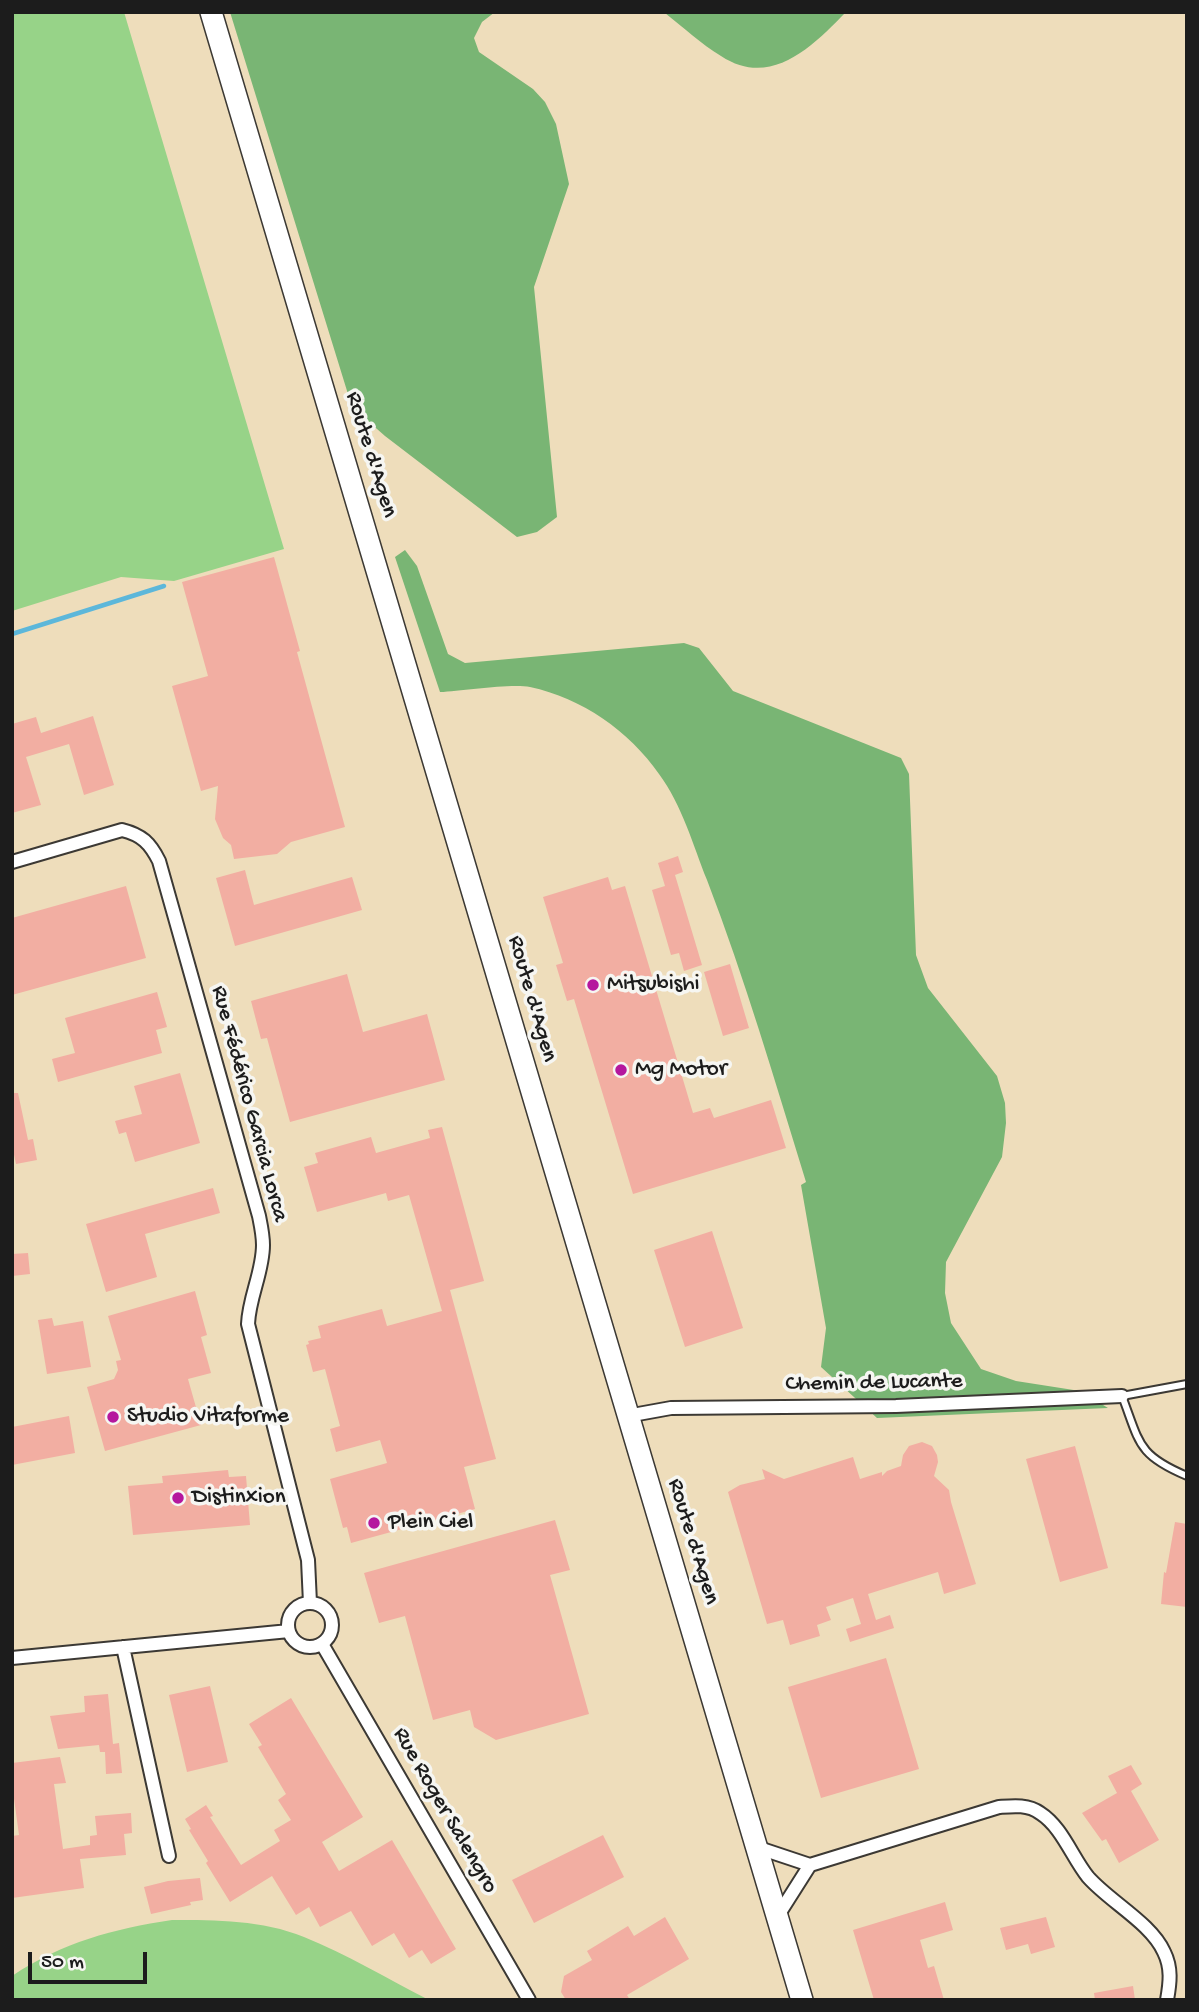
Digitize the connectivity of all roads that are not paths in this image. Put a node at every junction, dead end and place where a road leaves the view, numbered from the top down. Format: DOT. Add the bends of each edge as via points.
graph roads {
  1 [pos="211,12"];
  2 [pos="12,862"];
  3 [pos="1187,1384"];
  4 [pos="1122,1396"];
  5 [pos="627,1416"];
  6 [pos="1187,1476"];
  7 [pos="310,1603"];
  8 [pos="289,1631"];
  9 [pos="322,1644"];
  10 [pos="123,1647"];
  11 [pos="12,1658"];
  12 [pos="756,1847"];
  13 [pos="169,1856"];
  14 [pos="810,1865"];
  15 [pos="777,1917"];
  16 [pos="529,2000"];
  17 [pos="802,2000"];
  18 [pos="1167,2000"];
  1 -- 5 [label="main road, Route d'Agen"];
  2 -- 7 [label="street, Rue Fédérico Garcia Lorca" via="122,830 138,834 152,845 159,861 259,1216 263,1246 248,1324 309,1560"];
  3 -- 4 [label="lane"];
  4 -- 5 [label="street, Chemin de Lucante" via="896,1406 671,1408"];
  4 -- 6 [label="lane" via="1141,1445 1164,1466"];
  5 -- 12 [label="main road, Route d'Agen"];
  7 -- 8 [label="street" via="292,1612"];
  7 -- 9 [label="street" via="323,1608 331,1619 331,1633"];
  8 -- 9 [label="street" via="302,1646"];
  8 -- 10 [label="street"];
  9 -- 16 [label="street, Rue Roger Salengro"];
  10 -- 11 [label="street"];
  10 -- 13 [label="street"];
  12 -- 14 [label="street"];
  12 -- 15 [label="main road, Route d'Agen"];
  14 -- 15 [label="street"];
  14 -- 18 [label="street" via="999,1807 1038,1811 1051,1822 1088,1877 1156,1939 1171,1977"];
  15 -- 17 [label="main road, Route d'Agen"];
}
